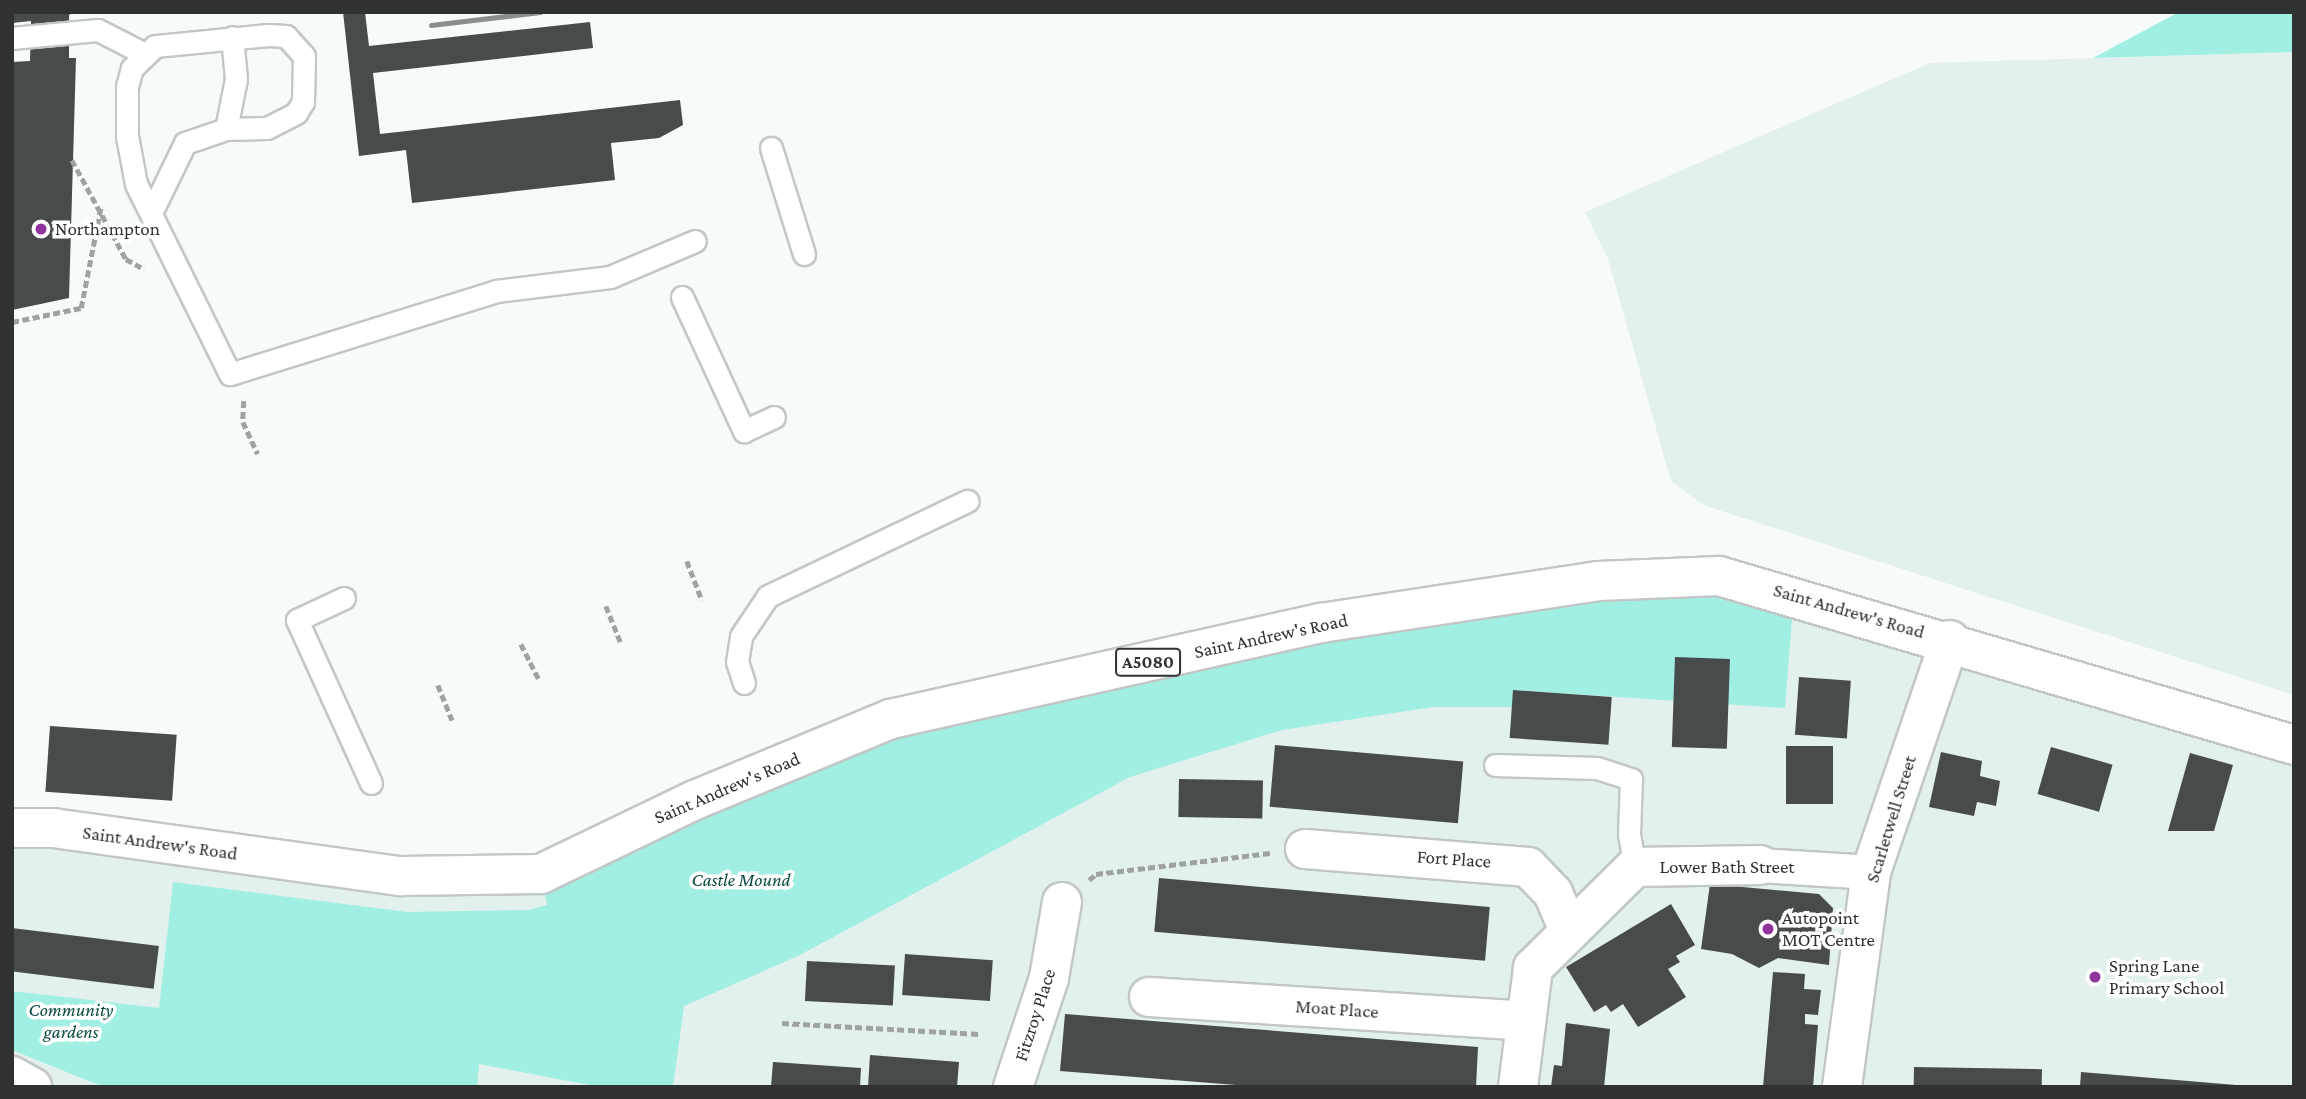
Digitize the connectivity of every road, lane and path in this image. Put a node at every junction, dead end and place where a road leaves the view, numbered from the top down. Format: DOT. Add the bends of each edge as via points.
graph roads {
  1 [pos="232,37"];
  2 [pos="12,38"];
  3 [pos="143,53"];
  4 [pos="226,129"];
  5 [pos="771,148"];
  6 [pos="72,160"];
  7 [pos="101,205"];
  8 [pos="151,214"];
  9 [pos="695,241"];
  10 [pos="804,254"];
  11 [pos="187,294"];
  12 [pos="682,297"];
  13 [pos="12,322"];
  14 [pos="244,401"];
  15 [pos="774,417"];
  16 [pos="258,454"];
  17 [pos="967,501"];
  18 [pos="687,561"];
  19 [pos="344,598"];
  20 [pos="702,600"];
  21 [pos="606,606"];
  22 [pos="1950,640"];
  23 [pos="621,643"];
  24 [pos="521,644"];
  25 [pos="539,679"];
  26 [pos="744,682"];
  27 [pos="438,685"];
  28 [pos="452,720"];
  29 [pos="2294,745"];
  30 [pos="1495,765"];
  31 [pos="371,783"];
  32 [pos="12,828"];
  33 [pos="1305,849"];
  34 [pos="1760,865"];
  35 [pos="1635,867"];
  36 [pos="1871,872"];
  37 [pos="1062,902"];
  38 [pos="1568,929"];
  39 [pos="1149,997"];
  40 [pos="1526,1021"];
  41 [pos="782,1023"];
  42 [pos="980,1034"];
  43 [pos="12,1076"];
  44 [pos="32,1087"];
  45 [pos="1013,1087"];
  46 [pos="1518,1087"];
  47 [pos="1842,1087"];
  1 -- 3 [label="lane" via="174,40"];
  1 -- 4 [label="lane" via="236,79"];
  1 -- 4 [label="lane" via="286,36 304,56 305,83 303,102 285,123"];
  2 -- 3 [label="lane" via="99,30"];
  3 -- 8 [label="lane" via="127,87 127,136 136,184"];
  4 -- 8 [label="lane" via="186,143"];
  5 -- 10 [label="lane"];
  6 -- 7 [label="path"];
  7 -- 11 [label="path" via="126,259"];
  7 -- 13 [label="path" via="81,308"];
  8 -- 11 [label="lane"];
  9 -- 11 [label="lane" via="610,277 496,291 230,374"];
  12 -- 15 [label="lane" via="744,431"];
  14 -- 16 [label="path" via="243,422"];
  17 -- 26 [label="lane" via="768,596 741,636 737,663"];
  18 -- 20 [label="path"];
  19 -- 31 [label="lane" via="297,620"];
  21 -- 23 [label="path"];
  22 -- 29 [label="main road, Saint Andrew's Road / A5080"];
  22 -- 32 [label="main road, Saint Andrew's Road / A5080" via="1719,576 1598,582 1321,623 891,719 695,800 541,874 401,876 53,828"];
  22 -- 36 [label="main road, Scarletwell Street"];
  24 -- 25 [label="path"];
  27 -- 28 [label="path"];
  30 -- 35 [label="lane" via="1597,768 1631,779 1629,834"];
  33 -- 37 [label="path" via="1096,874"];
  33 -- 38 [label="main road, Fort Place" via="1528,867 1553,893"];
  34 -- 35 [label="main road, Lower Bath Street"];
  34 -- 36 [label="street, Lower Bath Street"];
  35 -- 38 [label="main road, Lower Bath Street"];
  36 -- 47 [label="main road, Scarletwell Street"];
  37 -- 45 [label="main road, Fitzroy Place" via="1049,978"];
  38 -- 40 [label="main road, Lower Bath Street" via="1533,968"];
  39 -- 40 [label="main road, Moat Place"];
  40 -- 46 [label="main road, Lower Bath Street"];
  41 -- 42 [label="path"];
  43 -- 44 [label="main road"];
}
